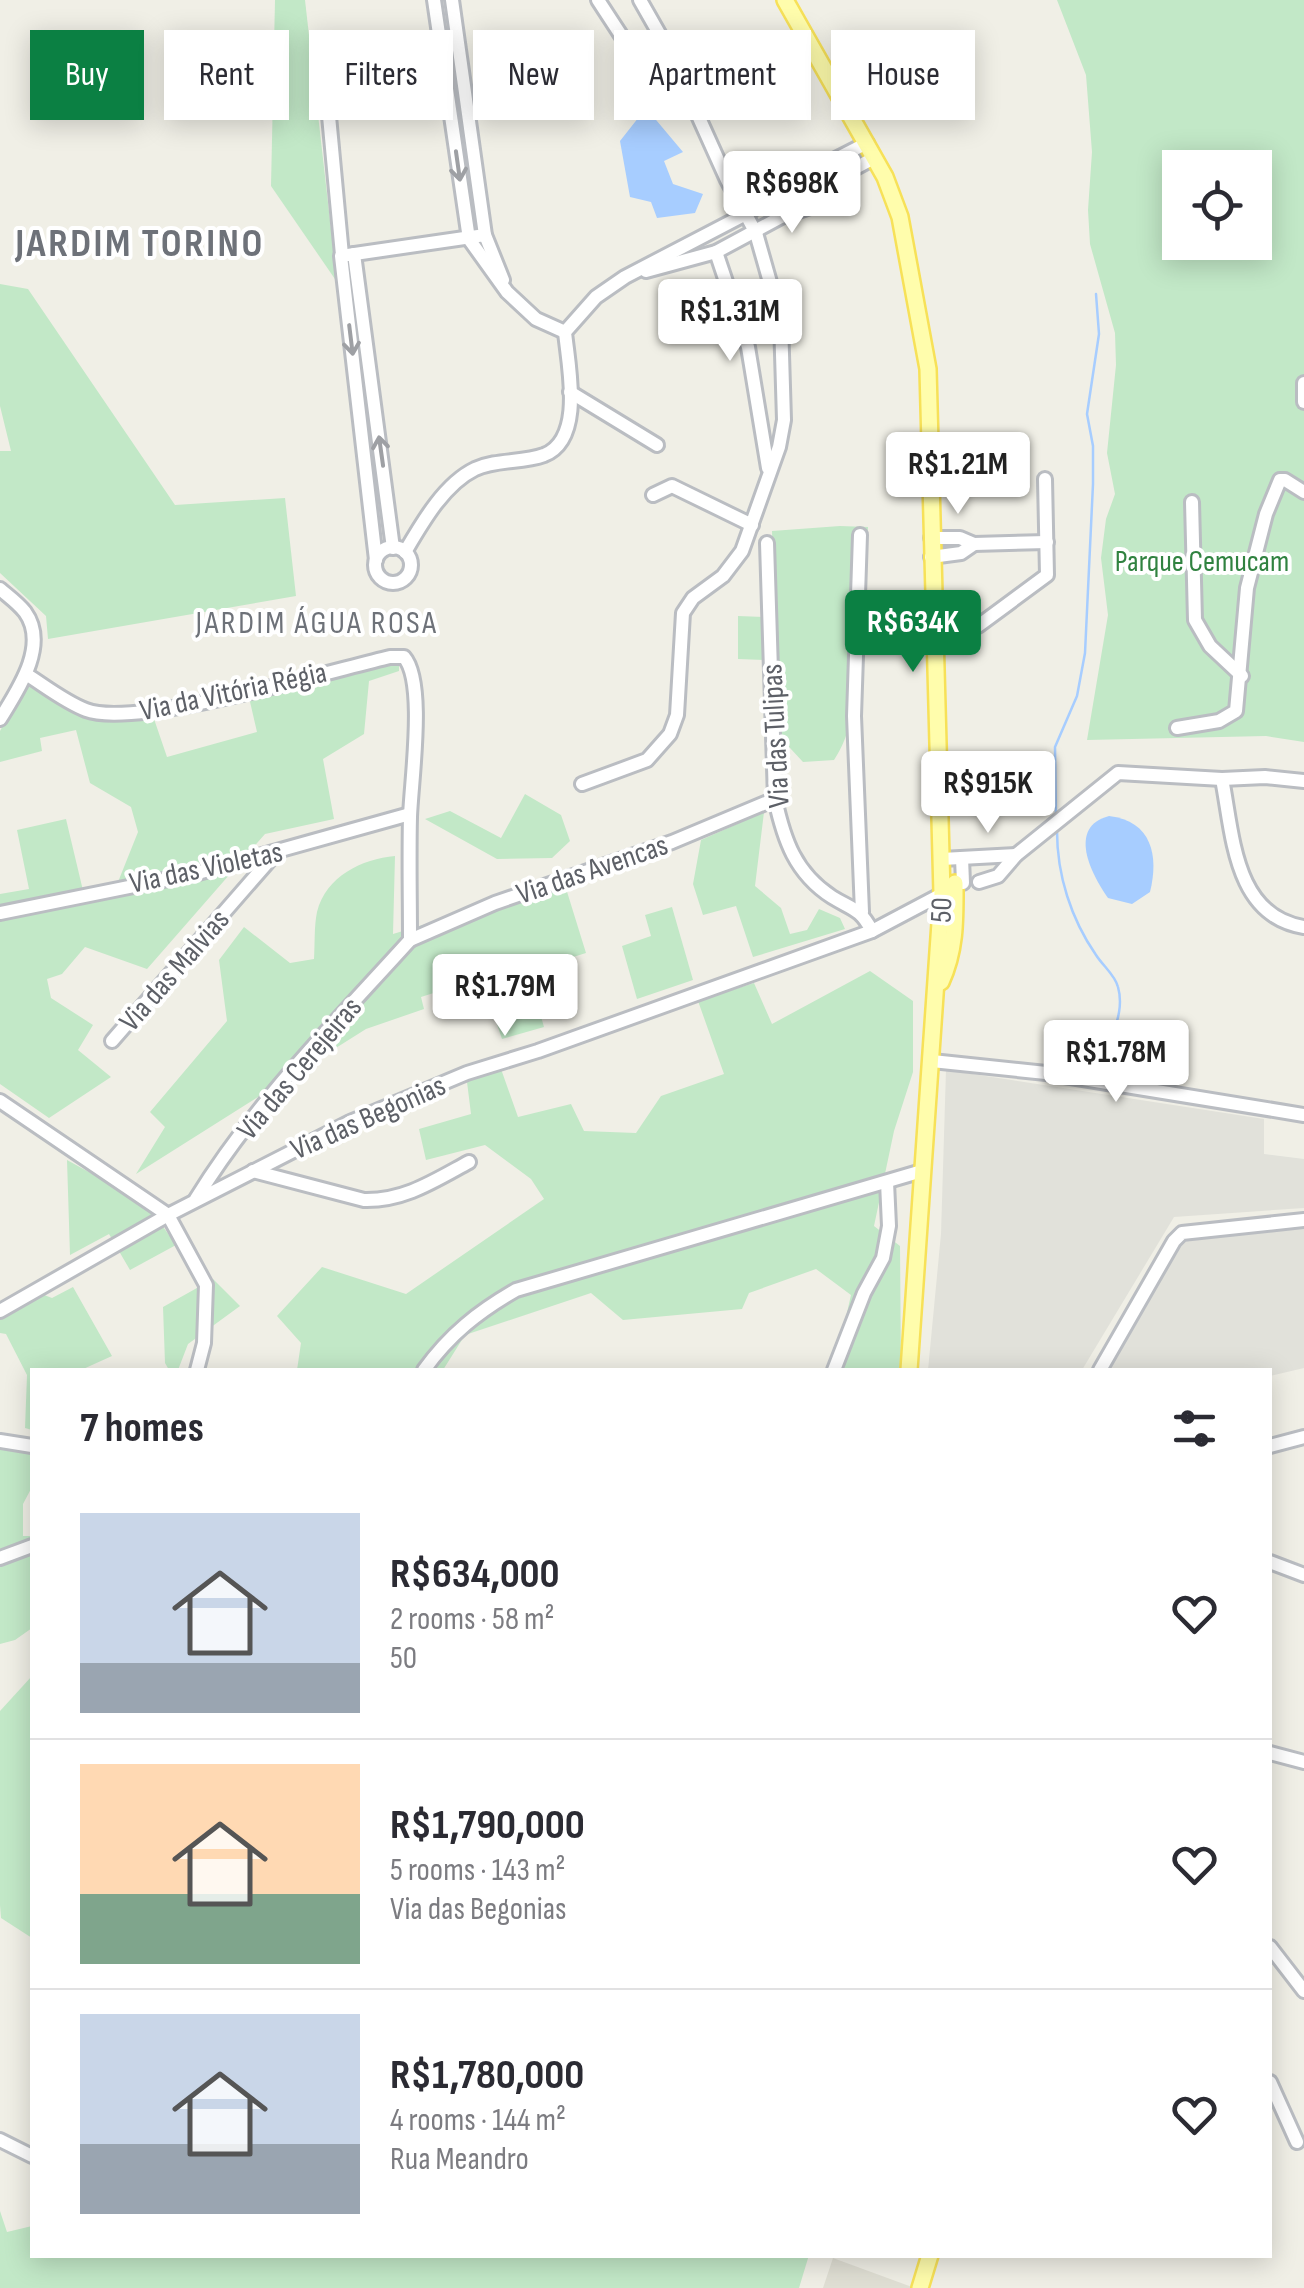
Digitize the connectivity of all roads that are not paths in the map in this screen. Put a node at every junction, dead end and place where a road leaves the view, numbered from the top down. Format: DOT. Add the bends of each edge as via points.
graph roads {
  1 [pos="434,0"];
  2 [pos="452,0"];
  3 [pos="598,0"];
  4 [pos="640,0"];
  5 [pos="785,0"];
  6 [pos="618,30"];
  7 [pos="657,30"];
  8 [pos="831,80"];
  9 [pos="330,120"];
  10 [pos="702,120"];
  11 [pos="854,120"];
  12 [pos="871,151"];
  13 [pos="820,167"];
  14 [pos="831,186"];
  15 [pos="744,215"];
  16 [pos="756,233"];
  17 [pos="485,235"];
  18 [pos="469,239"];
  19 [pos="716,252"];
  20 [pos="348,255"];
  21 [pos="625,277"];
  22 [pos="507,292"];
  23 [pos="565,332"];
  24 [pos="1304,383"];
  25 [pos="570,392"];
  26 [pos="1304,402"];
  27 [pos="657,444"];
  28 [pos="769,470"];
  29 [pos="1045,479"];
  30 [pos="1304,492"];
  31 [pos="653,495"];
  32 [pos="1192,502"];
  33 [pos="752,525"];
  34 [pos="860,534"];
  35 [pos="931,538"];
  36 [pos="1047,542"];
  37 [pos="766,543"];
  38 [pos="974,544"];
  39 [pos="398,550"];
  40 [pos="931,557"];
  41 [pos="376,560"];
  42 [pos="0,589"];
  43 [pos="978,626"];
  44 [pos="26,674"];
  45 [pos="1242,676"];
  46 [pos="0,717"];
  47 [pos="1176,728"];
  48 [pos="1222,779"];
  49 [pos="1304,781"];
  50 [pos="582,784"];
  51 [pos="776,799"];
  52 [pos="410,814"];
  53 [pos="276,854"];
  54 [pos="1016,856"];
  55 [pos="962,858"];
  56 [pos="942,859"];
  57 [pos="958,885"];
  58 [pos="862,912"];
  59 [pos="0,913"];
  60 [pos="1304,927"];
  61 [pos="872,931"];
  62 [pos="410,940"];
  63 [pos="112,1041"];
  64 [pos="932,1061"];
  65 [pos="0,1101"];
  66 [pos="1304,1114"];
  67 [pos="469,1162"];
  68 [pos="253,1170"];
  69 [pos="922,1171"];
  70 [pos="888,1182"];
  71 [pos="195,1202"];
  72 [pos="168,1215"];
  73 [pos="1304,1220"];
  74 [pos="0,1312"];
  75 [pos="198,1368"];
  76 [pos="426,1368"];
  77 [pos="835,1368"];
  78 [pos="908,1368"];
  79 [pos="1101,1368"];
  80 [pos="1304,1438"];
  81 [pos="0,1440"];
  82 [pos="30,1446"];
  83 [pos="1272,1446"];
  84 [pos="30,1547"];
  85 [pos="0,1558"];
  86 [pos="1272,1563"];
  87 [pos="1304,1574"];
  88 [pos="1272,1754"];
  89 [pos="1304,1762"];
  90 [pos="1272,1950"];
  91 [pos="1304,1991"];
  92 [pos="1272,2089"];
  93 [pos="0,2140"];
  94 [pos="1296,2142"];
  95 [pos="30,2155"];
  96 [pos="929,2258"];
  97 [pos="920,2288"];
  1 -- 18 [label="street, one-way"];
  2 -- 17 [label="street"];
  3 -- 6 [label="street"];
  4 -- 7 [label="street"];
  5 -- 8 [label="main road, 50"];
  9 -- 20 [label="street"];
  10 -- 15 [label="street"];
  11 -- 12 [label="main road, 50"];
  12 -- 13 [label="street"];
  12 -- 14 [label="street"];
  12 -- 35 [label="main road, 50" via="900,217 925,352"];
  13 -- 14 [label="street"];
  13 -- 15 [label="street"];
  14 -- 16 [label="street" via="816,206"];
  15 -- 16 [label="street"];
  15 -- 21 [label="street"];
  16 -- 19 [label="street"];
  16 -- 28 [label="street" via="781,321 786,386 783,436"];
  17 -- 18 [label="street"];
  17 -- 22 [label="street"];
  18 -- 20 [label="street"];
  18 -- 22 [label="street"];
  19 -- 21 [label="street"];
  19 -- 28 [label="street" via="748,347"];
  39 -- 20 [label="street, one-way"];
  20 -- 41 [label="street, one-way"];
  21 -- 23 [label="street"];
  22 -- 23 [label="street" via="536,319"];
  23 -- 25 [label="street"];
  24 -- 26 [label="street"];
  25 -- 27 [label="street"];
  25 -- 39 [label="street" via="570,419 556,446 465,476"];
  28 -- 33 [label="street"];
  29 -- 36 [label="street"];
  30 -- 45 [label="street" via="1280,480 1266,514 1247,588"];
  31 -- 33 [label="street" via="672,486"];
  32 -- 45 [label="street" via="1195,620 1210,646"];
  33 -- 50 [label="street" via="734,564 683,614 670,734 647,760"];
  34 -- 58 [label="street" via="854,716"];
  35 -- 38 [label="street"];
  35 -- 40 [label="main road, 50"];
  36 -- 38 [label="street"];
  36 -- 43 [label="street" via="1046,578"];
  37 -- 51 [label="street, Via das Tulipas"];
  38 -- 40 [label="street"];
  39 -- 41 [label="street" via="381,552"];
  39 -- 41 [label="street" via="410,561 409,572 396,583 379,576"];
  40 -- 56 [label="main road, 50"];
  42 -- 44 [label="street" via="30,622"];
  44 -- 46 [label="street"];
  44 -- 52 [label="street, Via da Vitória Régia" via="87,711 111,714 164,711 399,656 408,660 416,706"];
  45 -- 47 [label="street" via="1231,716"];
  48 -- 49 [label="street"];
  48 -- 54 [label="street" via="1118,774"];
  48 -- 60 [label="street" via="1248,890 1267,911"];
  51 -- 58 [label="street, Via das Tulipas" via="800,868"];
  51 -- 62 [label="street, Via das Avencas"];
  52 -- 53 [label="street, Via das Violetas"];
  52 -- 62 [label="street"];
  53 -- 59 [label="street, Via das Violetas"];
  53 -- 63 [label="street, Via das Malvias"];
  54 -- 55 [label="street"];
  54 -- 57 [label="street" via="998,876"];
  55 -- 56 [label="street"];
  55 -- 57 [label="street"];
  56 -- 57 [label="main road, 50"];
  57 -- 61 [label="street"];
  57 -- 64 [label="main road, 50" via="937,990"];
  58 -- 61 [label="street, Via das Tulipas"];
  61 -- 68 [label="street, Via das Begonias" via="467,1072"];
  62 -- 71 [label="street, Via das Cerejeiras" via="276,1090"];
  64 -- 66 [label="street"];
  64 -- 69 [label="main road, 50"];
  65 -- 72 [label="street"];
  67 -- 68 [label="street" via="408,1195 382,1201"];
  68 -- 71 [label="street, Via das Begonias"];
  69 -- 70 [label="street"];
  69 -- 78 [label="main road, 50"];
  70 -- 76 [label="street" via="516,1290 477,1313"];
  70 -- 77 [label="street" via="887,1244"];
  71 -- 72 [label="street, Via das Begonias"];
  72 -- 74 [label="street, Via das Begonias"];
  72 -- 75 [label="street" via="206,1284"];
  73 -- 79 [label="street" via="1182,1233"];
  80 -- 83 [label="street"];
  81 -- 82 [label="street"];
  84 -- 85 [label="street"];
  86 -- 87 [label="street"];
  88 -- 89 [label="street"];
  90 -- 91 [label="street"];
  92 -- 94 [label="street"];
  93 -- 95 [label="street"];
  96 -- 97 [label="main road"];
}
